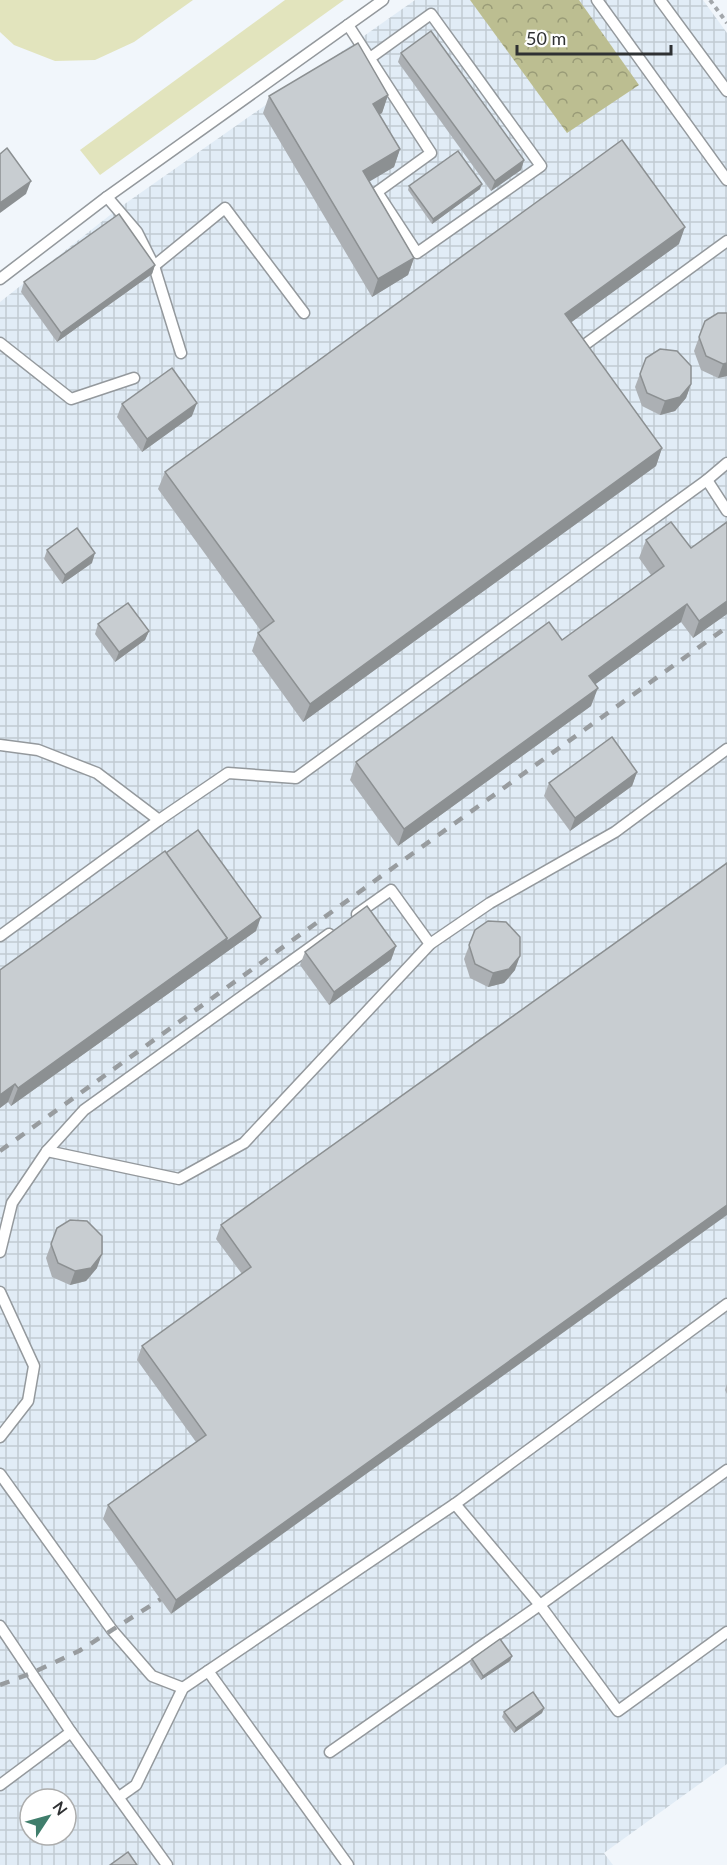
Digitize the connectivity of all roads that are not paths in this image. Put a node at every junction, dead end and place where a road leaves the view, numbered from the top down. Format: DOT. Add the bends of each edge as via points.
graph roads {
  1 [pos="383,0"];
  2 [pos="597,0"];
  3 [pos="660,0"];
  4 [pos="348,25"];
  5 [pos="370,58"];
  6 [pos="727,92"];
  7 [pos="727,180"];
  8 [pos="107,196"];
  9 [pos="727,241"];
  10 [pos="154,266"];
  11 [pos="0,279"];
  12 [pos="304,313"];
  13 [pos="0,342"];
  14 [pos="583,346"];
  15 [pos="181,353"];
  16 [pos="134,378"];
  17 [pos="727,463"];
  18 [pos="707,480"];
  19 [pos="727,511"];
  20 [pos="0,745"];
  21 [pos="727,749"];
  22 [pos="159,820"];
  23 [pos="352,917"];
  24 [pos="343,924"];
  25 [pos="0,936"];
  26 [pos="430,944"];
  27 [pos="47,1150"];
  28 [pos="0,1252"];
  29 [pos="0,1292"];
  30 [pos="725,1309"];
  31 [pos="0,1437"];
  32 [pos="727,1470"];
  33 [pos="0,1474"];
  34 [pos="455,1504"];
  35 [pos="540,1605"];
  36 [pos="0,1626"];
  37 [pos="727,1632"];
  38 [pos="208,1671"];
  39 [pos="183,1688"];
  40 [pos="71,1732"];
  41 [pos="330,1752"];
  42 [pos="0,1785"];
  43 [pos="119,1797"];
  44 [pos="167,1865"];
  45 [pos="348,1865"];
  1 -- 4 [label="lane"];
  2 -- 7 [label="lane"];
  3 -- 6 [label="lane"];
  4 -- 5 [label="lane"];
  4 -- 8 [label="lane"];
  5 -- 5 [label="lane" via="431,153 377,192 417,253 541,166 430,14"];
  8 -- 10 [label="lane" via="137,232"];
  8 -- 11 [label="lane"];
  9 -- 14 [label="lane"];
  10 -- 12 [label="lane" via="225,208"];
  10 -- 15 [label="lane"];
  13 -- 16 [label="lane" via="71,399"];
  17 -- 18 [label="lane"];
  18 -- 19 [label="lane"];
  18 -- 22 [label="lane" via="296,778 228,773"];
  20 -- 22 [label="lane" via="38,750 97,773"];
  21 -- 26 [label="lane" via="615,832 490,903"];
  22 -- 25 [label="lane"];
  23 -- 26 [label="lane" via="391,890"];
  24 -- 27 [label="lane" via="84,1110"];
  26 -- 27 [label="lane" via="244,1143 179,1179"];
  27 -- 28 [label="lane" via="12,1203"];
  29 -- 31 [label="lane" via="34,1366 28,1401"];
  30 -- 34 [label="lane"];
  32 -- 35 [label="lane"];
  33 -- 39 [label="lane" via="112,1630 153,1676"];
  34 -- 35 [label="lane"];
  34 -- 38 [label="lane"];
  35 -- 37 [label="lane" via="618,1711"];
  35 -- 41 [label="lane"];
  36 -- 40 [label="lane"];
  38 -- 39 [label="lane"];
  38 -- 45 [label="lane"];
  39 -- 43 [label="lane" via="136,1785"];
  40 -- 42 [label="lane"];
  40 -- 43 [label="lane"];
  43 -- 44 [label="lane"];
}
